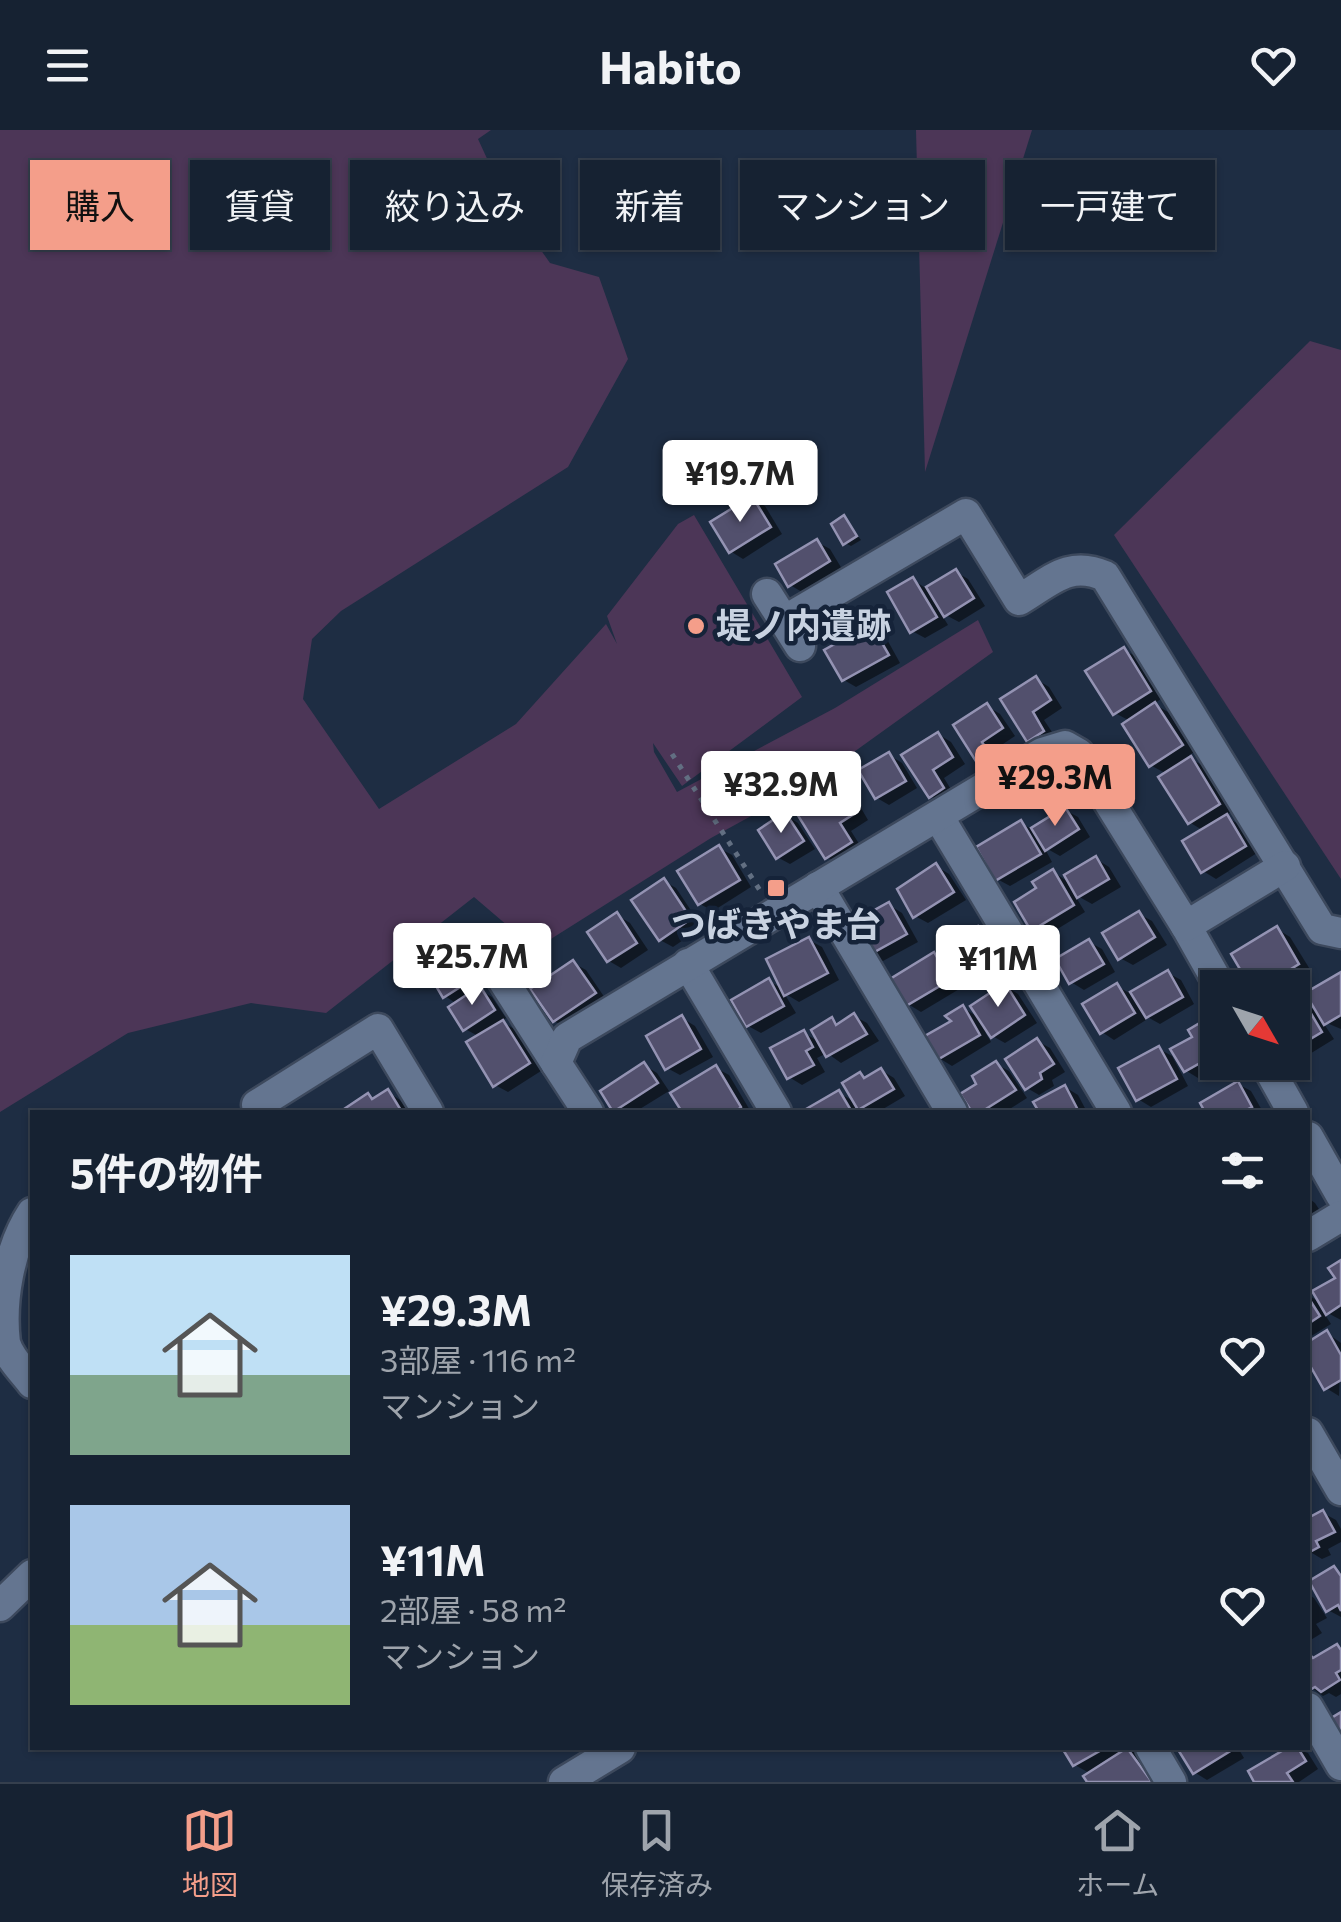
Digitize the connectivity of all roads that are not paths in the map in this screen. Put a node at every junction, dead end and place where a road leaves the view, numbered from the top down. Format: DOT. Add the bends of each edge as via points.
graph roads {
  1 [pos="767,594"];
  2 [pos="938,816"];
  3 [pos="1285,866"];
  4 [pos="818,887"];
  5 [pos="1186,926"];
  6 [pos="1341,933"];
  7 [pos="688,964"];
  8 [pos="1212,970"];
  9 [pos="500,977"];
  10 [pos="556,1063"];
  11 [pos="1275,1080"];
  12 [pos="261,1110"];
  13 [pos="427,1110"];
  14 [pos="587,1110"];
  15 [pos="775,1110"];
  16 [pos="951,1110"];
  17 [pos="1115,1110"];
  18 [pos="1293,1110"];
  19 [pos="1310,1141"];
  20 [pos="1341,1195"];
  21 [pos="30,1216"];
  22 [pos="1341,1216"];
  23 [pos="1310,1235"];
  24 [pos="30,1380"];
  25 [pos="1310,1436"];
  26 [pos="1341,1490"];
  27 [pos="30,1577"];
  28 [pos="0,1606"];
  29 [pos="1310,1711"];
  30 [pos="617,1750"];
  31 [pos="1152,1750"];
  32 [pos="1341,1764"];
  33 [pos="564,1782"];
  34 [pos="1171,1782"];
  1 -- 3 [label="street" via="792,634 966,514 1019,600 1085,567 1106,576"];
  2 -- 4 [label="street"];
  2 -- 5 [label="street" via="1065,746 1079,754"];
  2 -- 17 [label="street"];
  3 -- 5 [label="street"];
  3 -- 6 [label="street" via="1322,928"];
  4 -- 7 [label="street"];
  4 -- 16 [label="street"];
  5 -- 8 [label="street"];
  7 -- 10 [label="street" via="567,1038"];
  7 -- 15 [label="street"];
  9 -- 10 [label="street"];
  10 -- 14 [label="street"];
  11 -- 18 [label="street"];
  12 -- 13 [label="street" via="257,1104 378,1029"];
  19 -- 20 [label="street"];
  21 -- 24 [label="street" via="10,1256 2,1324 12,1358"];
  22 -- 23 [label="street"];
  25 -- 26 [label="street"];
  27 -- 28 [label="street"];
  29 -- 32 [label="street"];
  30 -- 33 [label="street"];
  31 -- 34 [label="street"];
}
